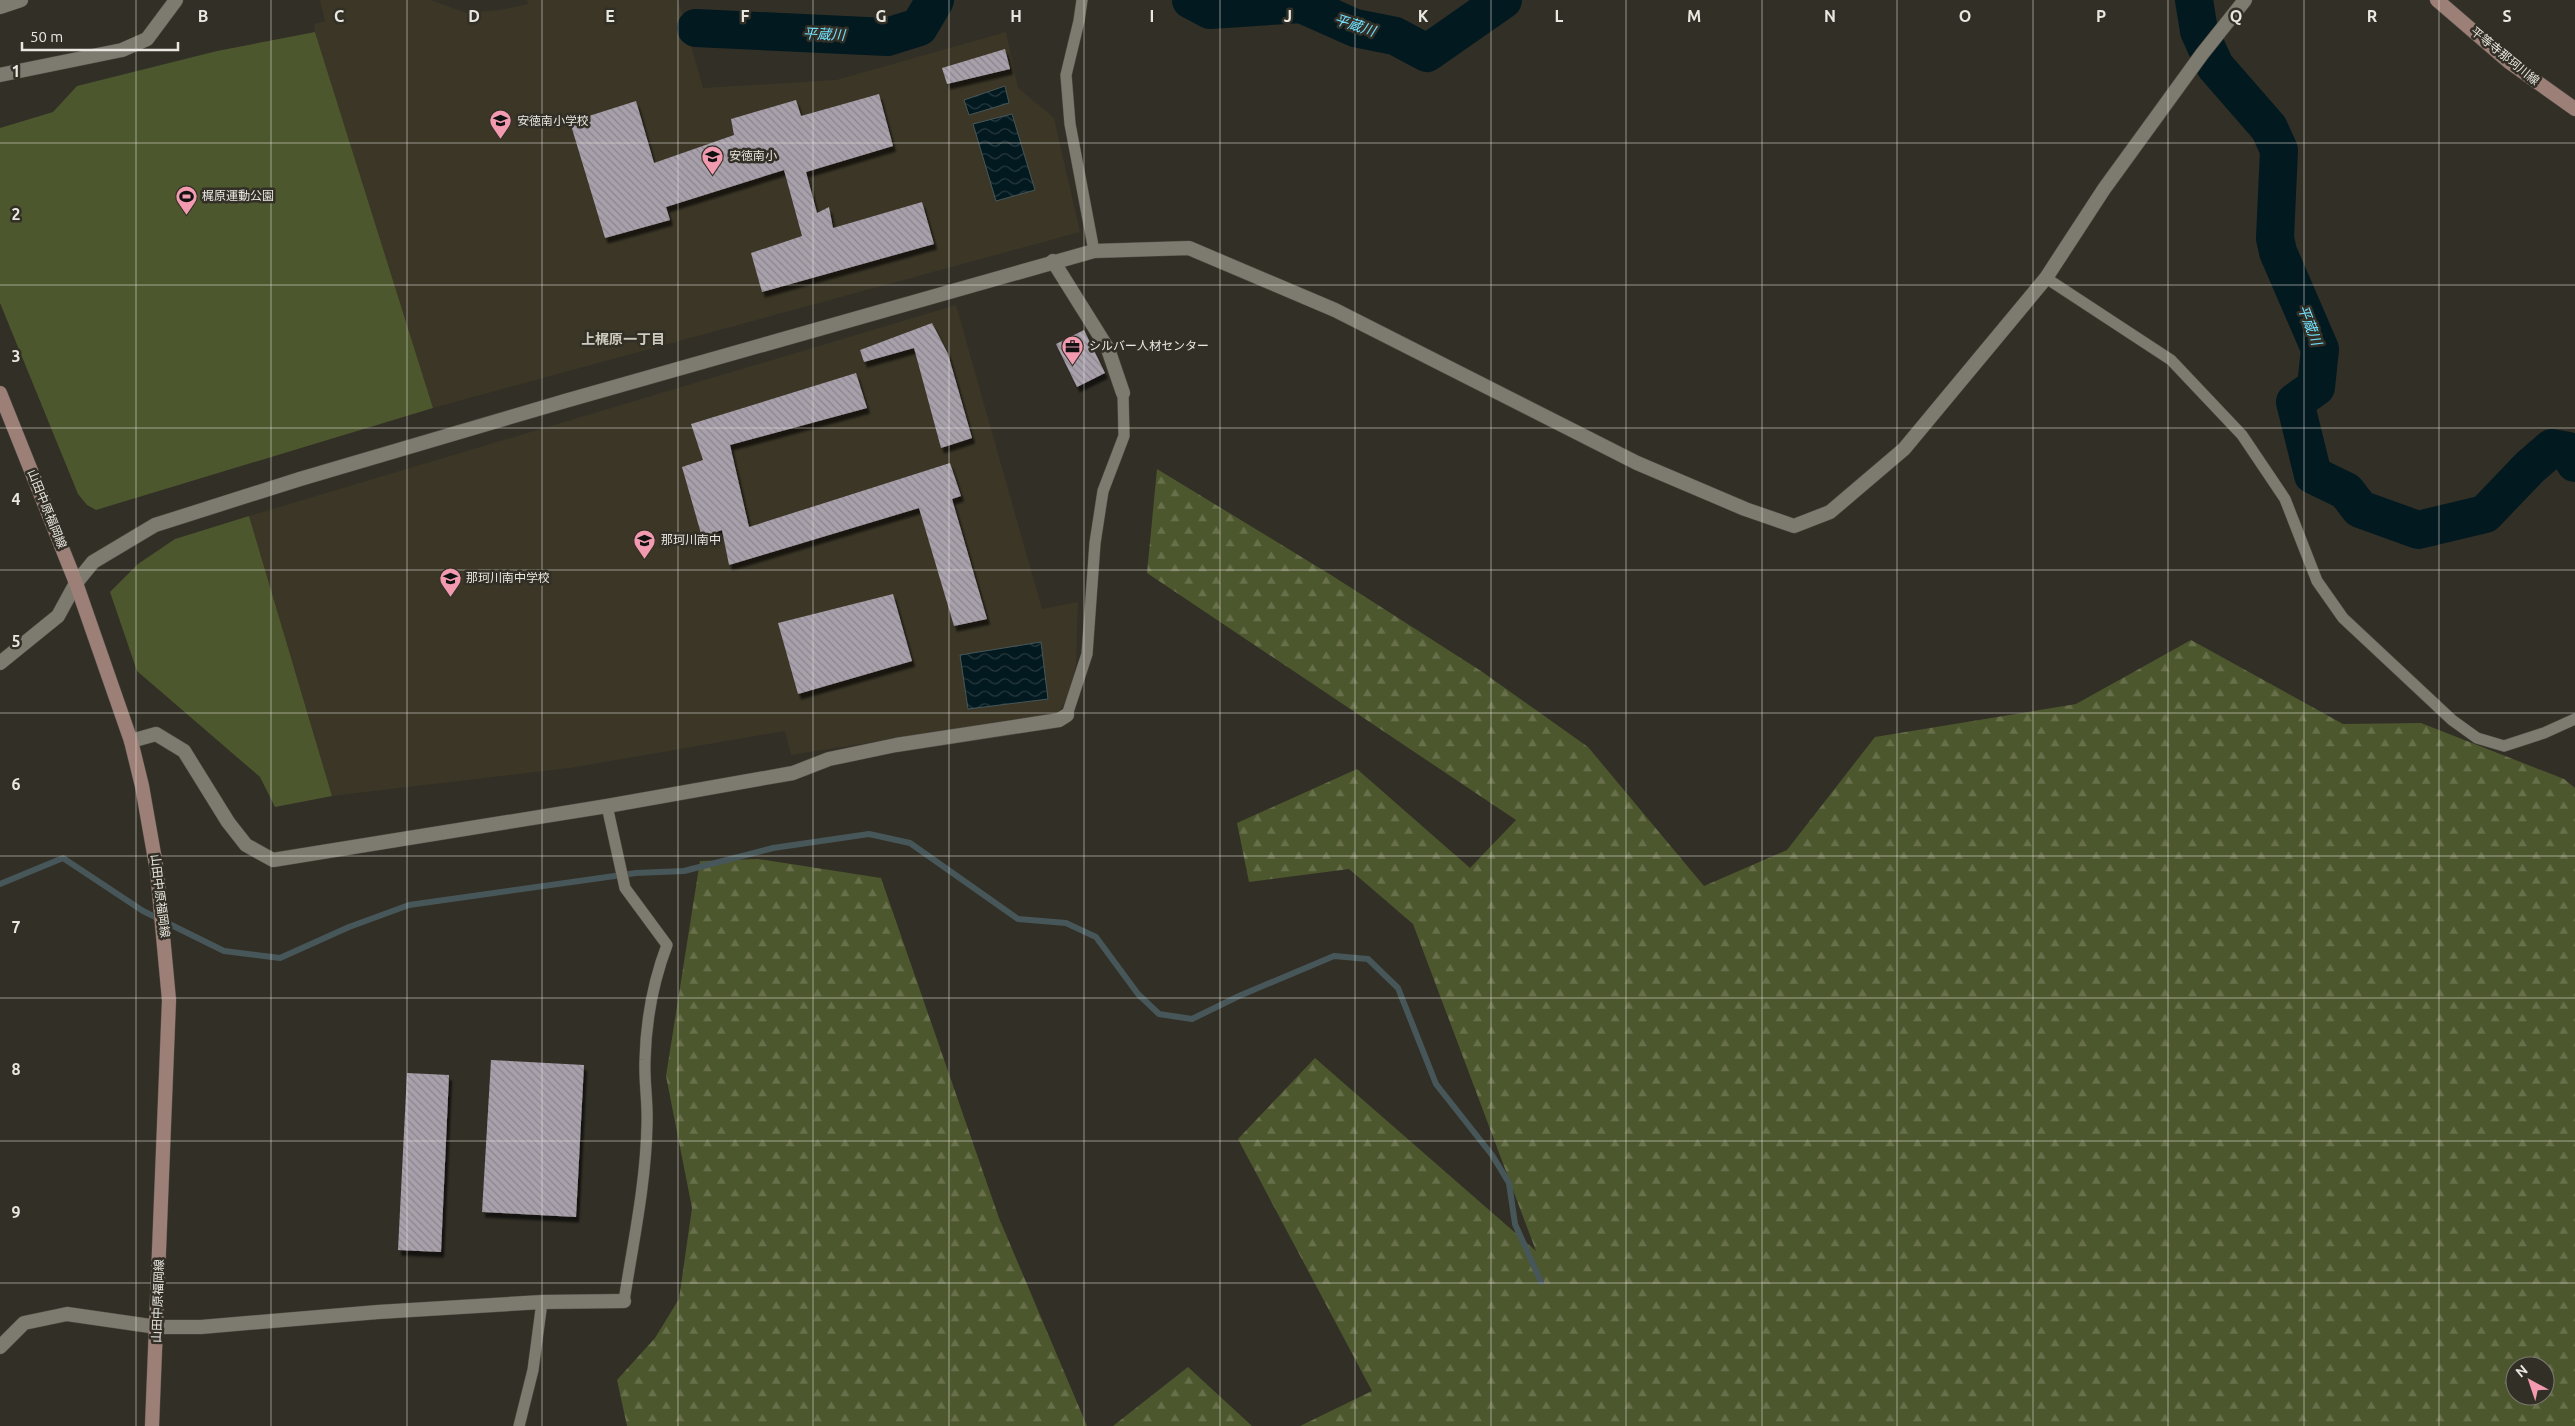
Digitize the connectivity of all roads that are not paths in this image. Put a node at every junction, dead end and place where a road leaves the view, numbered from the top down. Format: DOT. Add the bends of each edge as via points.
graph roads {
  1 [pos="176,0"];
  2 [pos="1082,0"];
  3 [pos="2245,0"];
  4 [pos="2437,0"];
  5 [pos="0,74"];
  6 [pos="2575,110"];
  7 [pos="1094,251"];
  8 [pos="1053,261"];
  9 [pos="2046,278"];
  10 [pos="0,393"];
  11 [pos="1123,393"];
  12 [pos="76,583"];
  13 [pos="0,663"];
  14 [pos="1067,714"];
  15 [pos="2575,719"];
  16 [pos="131,741"];
  17 [pos="608,806"];
  18 [pos="624,1301"];
  19 [pos="542,1302"];
  20 [pos="157,1327"];
  21 [pos="0,1347"];
  22 [pos="152,1426"];
  23 [pos="519,1426"];
  1 -- 5 [label="street" via="147,39 122,50"];
  2 -- 7 [label="lane" via="1066,75 1070,124"];
  3 -- 9 [label="street" via="2104,189"];
  4 -- 6 [label="main road, 平等寺那珂川線" via="2509,62"];
  7 -- 8 [label="street"];
  7 -- 9 [label="street" via="1189,248 1335,310 1637,463 1794,526 1830,512 1904,449"];
  8 -- 11 [label="street" via="1108,349"];
  8 -- 12 [label="street" via="300,478 164,522 93,562"];
  9 -- 15 [label="lane" via="2171,360 2242,435 2285,499 2317,581 2343,618 2452,720 2477,738 2504,746"];
  10 -- 12 [label="main road, 山田中原福岡線"];
  11 -- 14 [label="lane" via="1124,436 1103,491 1095,543 1087,654"];
  12 -- 13 [label="street" via="58,616"];
  12 -- 16 [label="main road, 山田中原福岡線"];
  14 -- 17 [label="street" via="1059,720 896,745 829,759 793,773"];
  16 -- 17 [label="street" via="156,734 184,751 246,845 273,860"];
  16 -- 20 [label="main road, 山田中原福岡線" via="158,871 169,1000"];
  17 -- 18 [label="lane" via="625,888 667,945 648,1016 644,1061 645,1163"];
  18 -- 19 [label="street"];
  19 -- 20 [label="street"];
  19 -- 23 [label="lane" via="533,1370"];
  20 -- 21 [label="street" via="67,1314 24,1323"];
  20 -- 22 [label="main road, 山田中原福岡線"];
}
